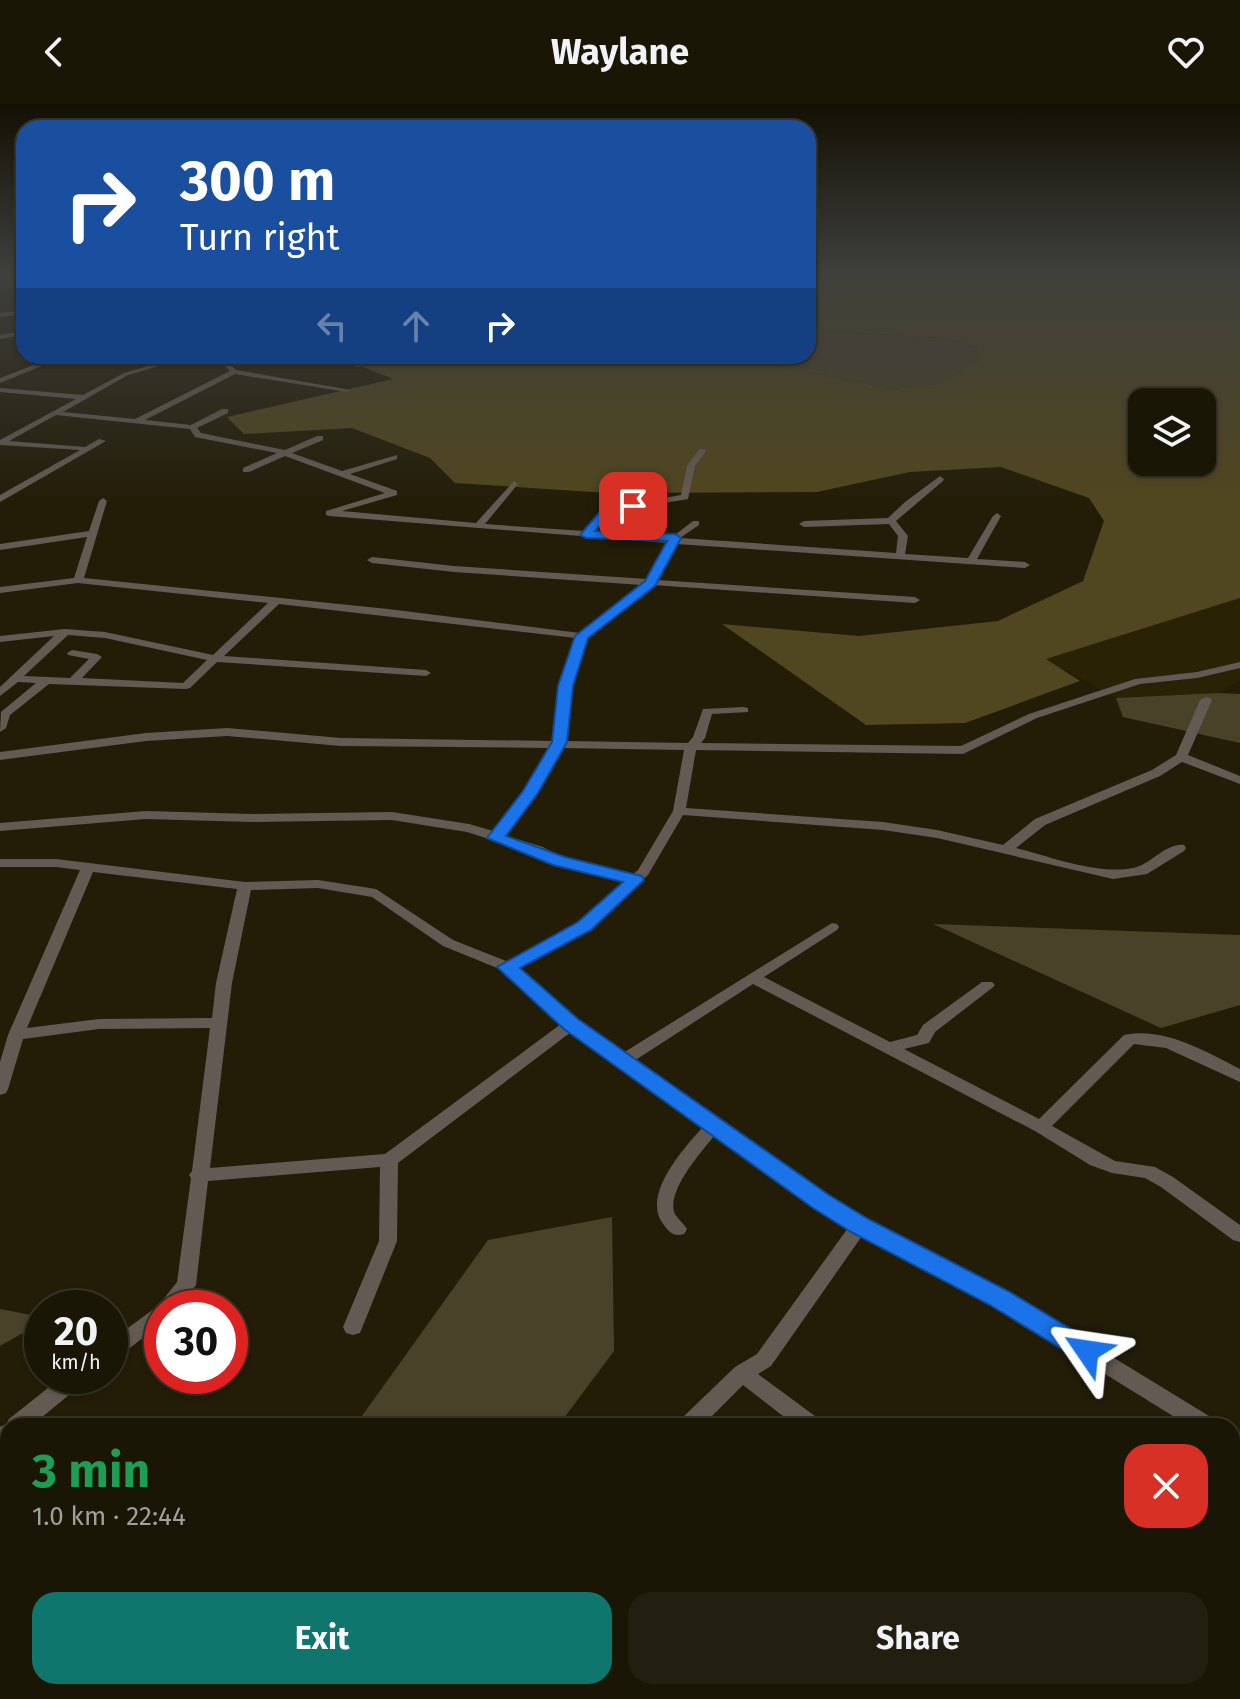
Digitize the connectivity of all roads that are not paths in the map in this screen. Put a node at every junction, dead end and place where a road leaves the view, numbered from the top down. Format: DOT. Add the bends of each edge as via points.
graph roads {
  1 [pos="43,364"];
  2 [pos="158,364"];
  3 [pos="226,364"];
  4 [pos="353,364"];
  5 [pos="359,366"];
  6 [pos="234,372"];
  7 [pos="0,381"];
  8 [pos="0,390"];
  9 [pos="347,390"];
  10 [pos="85,397"];
  11 [pos="225,411"];
  12 [pos="55,413"];
  13 [pos="136,421"];
  14 [pos="192,427"];
  15 [pos="320,438"];
  16 [pos="102,441"];
  17 [pos="0,443"];
  18 [pos="82,448"];
  19 [pos="702,451"];
  20 [pos="282,452"];
  21 [pos="394,457"];
  22 [pos="246,470"];
  23 [pos="345,473"];
  24 [pos="940,479"];
  25 [pos="514,484"];
  26 [pos="0,499"];
  27 [pos="103,501"];
  28 [pos="997,516"];
  29 [pos="891,521"];
  30 [pos="696,523"];
  31 [pos="804,524"];
  32 [pos="478,526"];
  33 [pos="90,534"];
  34 [pos="586,535"];
  35 [pos="675,538"];
  36 [pos="0,547"];
  37 [pos="900,556"];
  38 [pos="372,560"];
  39 [pos="971,561"];
  40 [pos="1025,565"];
  41 [pos="78,580"];
  42 [pos="650,583"];
  43 [pos="0,590"];
  44 [pos="915,600"];
  45 [pos="276,601"];
  46 [pos="65,632"];
  47 [pos="582,636"];
  48 [pos="0,639"];
  49 [pos="72,653"];
  50 [pos="216,659"];
  51 [pos="1240,665"];
  52 [pos="426,673"];
  53 [pos="17,679"];
  54 [pos="45,681"];
  55 [pos="72,682"];
  56 [pos="0,693"];
  57 [pos="1206,700"];
  58 [pos="744,710"];
  59 [pos="0,728"];
  60 [pos="560,742"];
  61 [pos="691,747"];
  62 [pos="0,749"];
  63 [pos="1181,757"];
  64 [pos="1240,780"];
  65 [pos="679,811"];
  66 [pos="0,827"];
  67 [pos="495,838"];
  68 [pos="1179,848"];
  69 [pos="1007,849"];
  70 [pos="0,863"];
  71 [pos="88,867"];
  72 [pos="635,880"];
  73 [pos="245,886"];
  74 [pos="832,927"];
  75 [pos="507,967"];
  76 [pos="753,978"];
  77 [pos="987,985"];
  78 [pos="219,1023"];
  79 [pos="571,1024"];
  80 [pos="16,1035"];
  81 [pos="889,1048"];
  82 [pos="622,1061"];
  83 [pos="1240,1076"];
  84 [pos="0,1089"];
  85 [pos="1045,1124"];
  86 [pos="714,1126"];
  87 [pos="389,1160"];
  88 [pos="198,1175"];
  89 [pos="859,1226"];
  90 [pos="678,1229"];
  91 [pos="1240,1235"];
  92 [pos="182,1290"];
  93 [pos="144,1326"];
  94 [pos="353,1327"];
  95 [pos="128,1338"];
  96 [pos="742,1373"];
  97 [pos="56,1394"];
  98 [pos="26,1418"];
  99 [pos="696,1418"];
  100 [pos="801,1418"];
  101 [pos="1194,1418"];
  1 -- 7 [label="street"];
  2 -- 10 [label="street" via="137,369"];
  3 -- 6 [label="street"];
  4 -- 5 [label="street"];
  6 -- 9 [label="street"];
  6 -- 13 [label="street"];
  8 -- 10 [label="street"];
  10 -- 12 [label="street"];
  11 -- 14 [label="street"];
  12 -- 13 [label="street"];
  12 -- 17 [label="street"];
  13 -- 14 [label="street"];
  14 -- 20 [label="street" via="198,435"];
  15 -- 20 [label="street"];
  16 -- 26 [label="street"];
  17 -- 18 [label="street"];
  19 -- 34 [label="street" via="691,466 685,497 608,510"];
  20 -- 22 [label="street"];
  20 -- 23 [label="street"];
  21 -- 23 [label="street"];
  23 -- 32 [label="street" via="394,493 329,513"];
  24 -- 29 [label="street"];
  25 -- 32 [label="street"];
  27 -- 33 [label="street"];
  28 -- 39 [label="street"];
  29 -- 31 [label="street"];
  29 -- 37 [label="street" via="903,536"];
  30 -- 35 [label="street"];
  32 -- 34 [label="street"];
  33 -- 36 [label="street"];
  33 -- 41 [label="street"];
  34 -- 35 [label="street"];
  35 -- 37 [label="street"];
  35 -- 42 [label="street"];
  37 -- 39 [label="street"];
  38 -- 42 [label="street"];
  39 -- 40 [label="street"];
  41 -- 43 [label="street"];
  41 -- 45 [label="street"];
  42 -- 44 [label="street"];
  42 -- 47 [label="street"];
  45 -- 47 [label="street"];
  45 -- 50 [label="street"];
  46 -- 48 [label="street"];
  46 -- 50 [label="street" via="131,639"];
  46 -- 53 [label="street"];
  47 -- 60 [label="street" via="566,686"];
  49 -- 55 [label="street" via="97,657"];
  50 -- 52 [label="street"];
  50 -- 55 [label="street" via="186,686"];
  51 -- 61 [label="street" via="1139,681 1033,716 963,750"];
  53 -- 54 [label="street"];
  53 -- 56 [label="street"];
  54 -- 55 [label="street"];
  54 -- 59 [label="street" via="5,714"];
  57 -- 63 [label="street"];
  58 -- 61 [label="street" via="707,711"];
  60 -- 61 [label="street"];
  60 -- 62 [label="street" via="341,742 211,732"];
  60 -- 67 [label="street"];
  61 -- 65 [label="street"];
  63 -- 64 [label="street"];
  63 -- 69 [label="street" via="1156,773 1040,822"];
  65 -- 69 [label="street" via="883,826"];
  65 -- 72 [label="street"];
  66 -- 67 [label="street" via="146,815 378,814 448,823"];
  67 -- 72 [label="street"];
  68 -- 69 [label="street" via="1142,871 1123,876"];
  70 -- 71 [label="street"];
  71 -- 73 [label="street"];
  71 -- 80 [label="street"];
  72 -- 75 [label="street" via="585,926"];
  73 -- 75 [label="street" via="318,884 376,893 448,943"];
  73 -- 78 [label="street"];
  74 -- 76 [label="street"];
  75 -- 79 [label="street"];
  76 -- 81 [label="street"];
  76 -- 82 [label="street"];
  77 -- 81 [label="street" via="923,1039"];
  78 -- 80 [label="street" via="99,1024"];
  78 -- 88 [label="street"];
  79 -- 82 [label="street"];
  79 -- 87 [label="street"];
  80 -- 84 [label="street"];
  81 -- 85 [label="street"];
  82 -- 86 [label="street"];
  83 -- 85 [label="street" via="1196,1054 1149,1039 1130,1039"];
  85 -- 91 [label="street" via="1112,1167 1149,1172 1167,1182"];
  86 -- 89 [label="street"];
  86 -- 90 [label="street" via="689,1153 666,1202 667,1217"];
  87 -- 88 [label="street"];
  87 -- 94 [label="street" via="388,1241"];
  88 -- 92 [label="street"];
  89 -- 96 [label="street" via="764,1360"];
  89 -- 101 [label="street" via="999,1298"];
  93 -- 95 [label="street"];
  96 -- 99 [label="street"];
  96 -- 100 [label="street"];
  97 -- 98 [label="street"];
}
